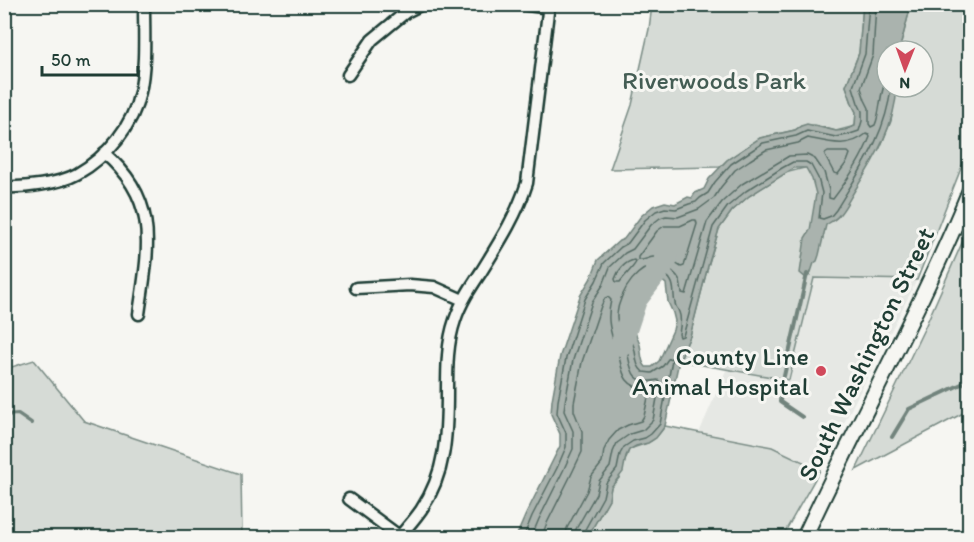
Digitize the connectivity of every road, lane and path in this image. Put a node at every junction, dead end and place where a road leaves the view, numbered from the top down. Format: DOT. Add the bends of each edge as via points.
graph roads {
  1 [pos="144,4"];
  2 [pos="422,4"];
  3 [pos="521,4"];
  4 [pos="549,6"];
  5 [pos="348,75"];
  6 [pos="104,153"];
  7 [pos="4,187"];
  8 [pos="969,190"];
  9 [pos="356,288"];
  10 [pos="463,300"];
  11 [pos="139,314"];
  12 [pos="350,499"];
  13 [pos="398,537"];
  14 [pos="804,537"];
  1 -- 6 [label="street" via="140,95 127,126"];
  2 -- 5 [label="street" via="372,40"];
  3 -- 4 [label="street"];
  4 -- 10 [label="street" via="527,183 514,216"];
  6 -- 7 [label="street" via="76,175 29,187"];
  6 -- 11 [label="street" via="133,186 145,215 148,244"];
  8 -- 14 [label="main road, South Washington Street" via="927,286"];
  9 -- 10 [label="street" via="434,286"];
  10 -- 13 [label="street" via="449,341 444,456 432,491"];
  12 -- 13 [label="street"];
}
